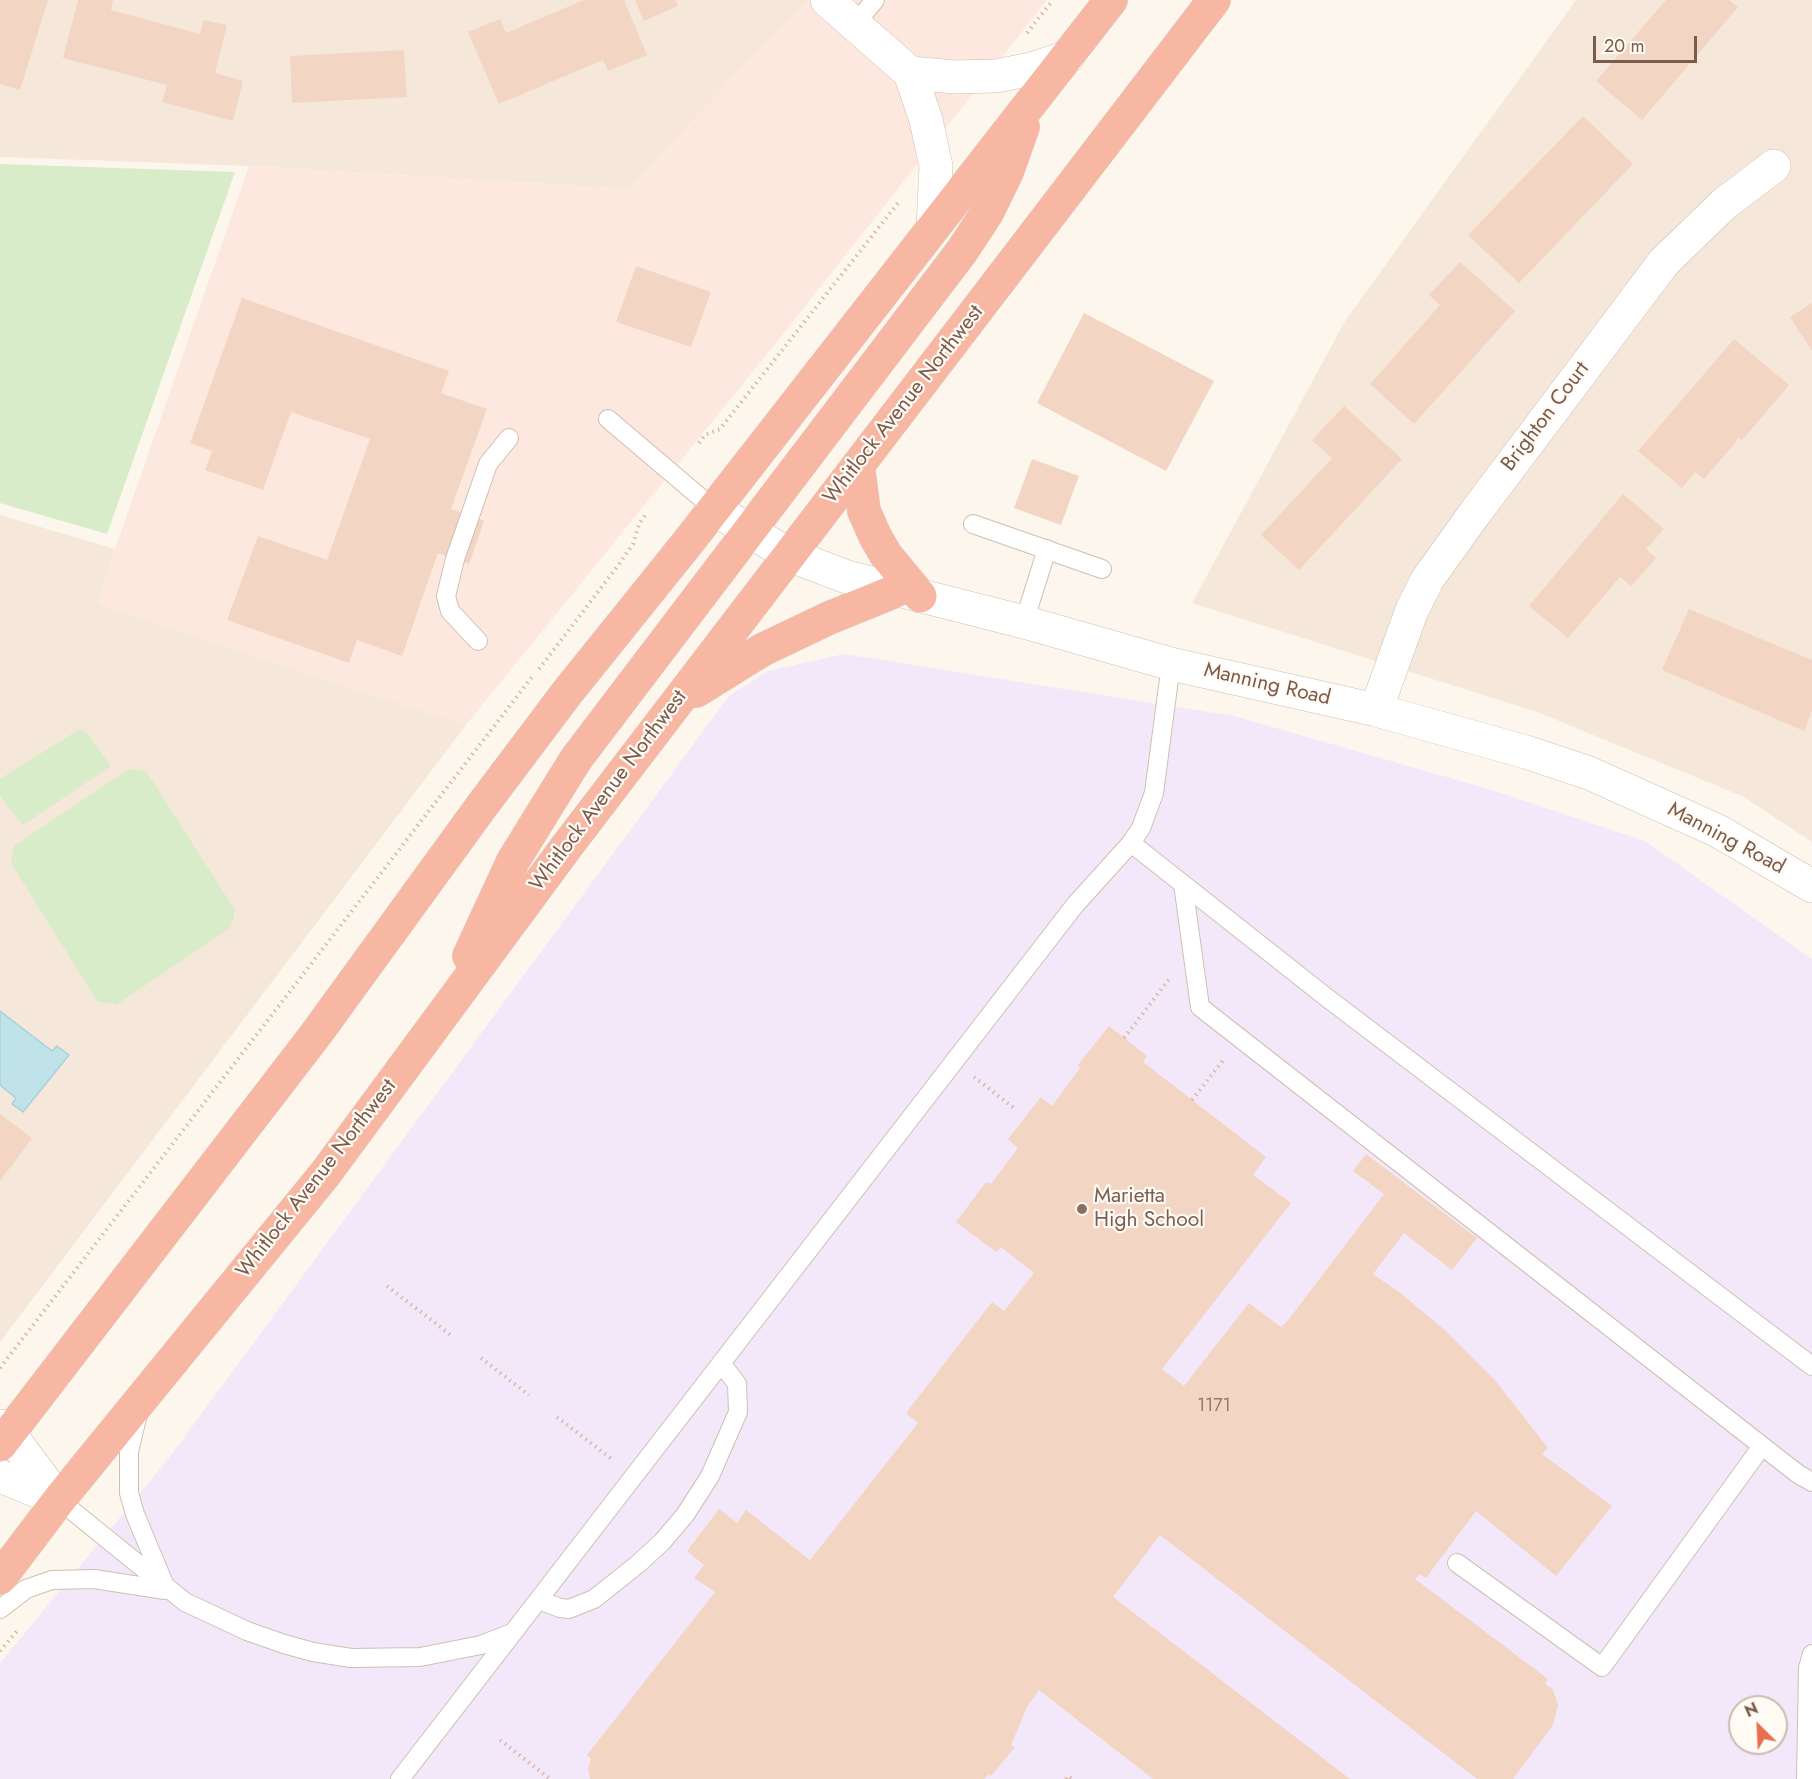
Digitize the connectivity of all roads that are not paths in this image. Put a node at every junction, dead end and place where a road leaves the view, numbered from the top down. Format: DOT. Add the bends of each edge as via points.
graph roads {
  1 [pos="827,0"];
  2 [pos="1111,0"];
  3 [pos="1214,0"];
  4 [pos="865,12"];
  5 [pos="1068,57"];
  6 [pos="910,73"];
  7 [pos="1029,105"];
  8 [pos="1774,166"];
  9 [pos="933,227"];
  10 [pos="608,419"];
  11 [pos="509,438"];
  12 [pos="858,465"];
  13 [pos="714,509"];
  14 [pos="973,524"];
  15 [pos="749,531"];
  16 [pos="1047,549"];
  17 [pos="789,555"];
  18 [pos="1102,569"];
  19 [pos="909,593"];
  20 [pos="1023,622"];
  21 [pos="478,641"];
  22 [pos="1171,664"];
  23 [pos="672,708"];
  24 [pos="1376,710"];
  25 [pos="1131,843"];
  26 [pos="1183,884"];
  27 [pos="1812,886"];
  28 [pos="455,998"];
  29 [pos="721,1363"];
  30 [pos="1812,1366"];
  31 [pos="142,1398"];
  32 [pos="3,1435"];
  33 [pos="1761,1446"];
  34 [pos="0,1476"];
  35 [pos="1812,1482"];
  36 [pos="59,1500"];
  37 [pos="1457,1563"];
  38 [pos="0,1578"];
  39 [pos="167,1590"];
  40 [pos="539,1600"];
  41 [pos="0,1609"];
  42 [pos="514,1633"];
  43 [pos="1812,1654"];
  44 [pos="400,1779"];
  45 [pos="1806,1779"];
  1 -- 4 [label="street"];
  2 -- 5 [label="highway"];
  3 -- 12 [label="highway, Whitlock Avenue Northwest"];
  4 -- 6 [label="street"];
  5 -- 6 [label="street" via="996,76"];
  5 -- 7 [label="highway"];
  6 -- 9 [label="street" via="936,166"];
  7 -- 9 [label="highway"];
  7 -- 15 [label="highway" via="1007,172 987,213 914,316"];
  8 -- 24 [label="street, Brighton Court" via="1724,204 1664,262 1475,513 1427,580 1412,610"];
  9 -- 13 [label="highway"];
  10 -- 13 [label="lane"];
  11 -- 21 [label="lane" via="489,464 446,596 450,611"];
  12 -- 17 [label="highway, Whitlock Avenue Northwest"];
  12 -- 19 [label="highway" via="864,511"];
  13 -- 15 [label="street, Manning Road"];
  13 -- 32 [label="highway" via="566,694 316,1034"];
  14 -- 16 [label="lane"];
  15 -- 17 [label="street, Manning Road"];
  15 -- 28 [label="highway" via="576,759 543,810 489,910"];
  16 -- 18 [label="lane"];
  16 -- 20 [label="lane"];
  17 -- 19 [label="street, Manning Road" via="847,577"];
  17 -- 23 [label="highway, Whitlock Avenue Northwest"];
  19 -- 20 [label="street, Manning Road"];
  19 -- 23 [label="highway" via="829,618 762,650"];
  20 -- 22 [label="street, Manning Road"];
  22 -- 24 [label="street, Manning Road"];
  22 -- 25 [label="lane" via="1154,793"];
  23 -- 28 [label="highway, Whitlock Avenue Northwest"];
  24 -- 27 [label="street, Manning Road" via="1589,773 1718,831"];
  25 -- 26 [label="lane"];
  25 -- 29 [label="lane" via="1076,905"];
  26 -- 30 [label="lane"];
  26 -- 33 [label="lane" via="1200,1007"];
  28 -- 31 [label="highway, Whitlock Avenue Northwest" via="325,1174"];
  29 -- 40 [label="lane"];
  29 -- 40 [label="lane" via="736,1384 738,1412 710,1476 685,1515 662,1542 594,1599 569,1609"];
  31 -- 36 [label="highway, Whitlock Avenue Northwest"];
  31 -- 39 [label="lane" via="129,1451 129,1493"];
  32 -- 36 [label="street"];
  33 -- 35 [label="lane"];
  33 -- 37 [label="lane" via="1602,1667"];
  34 -- 36 [label="street"];
  36 -- 38 [label="highway, Whitlock Avenue Northwest"];
  36 -- 39 [label="lane"];
  39 -- 41 [label="lane" via="94,1579 52,1580 26,1589"];
  39 -- 42 [label="lane" via="247,1631 313,1652 351,1658 420,1657 481,1645"];
  40 -- 42 [label="lane"];
  42 -- 44 [label="lane"];
  43 -- 45 [label="lane" via="1808,1668"];
}
